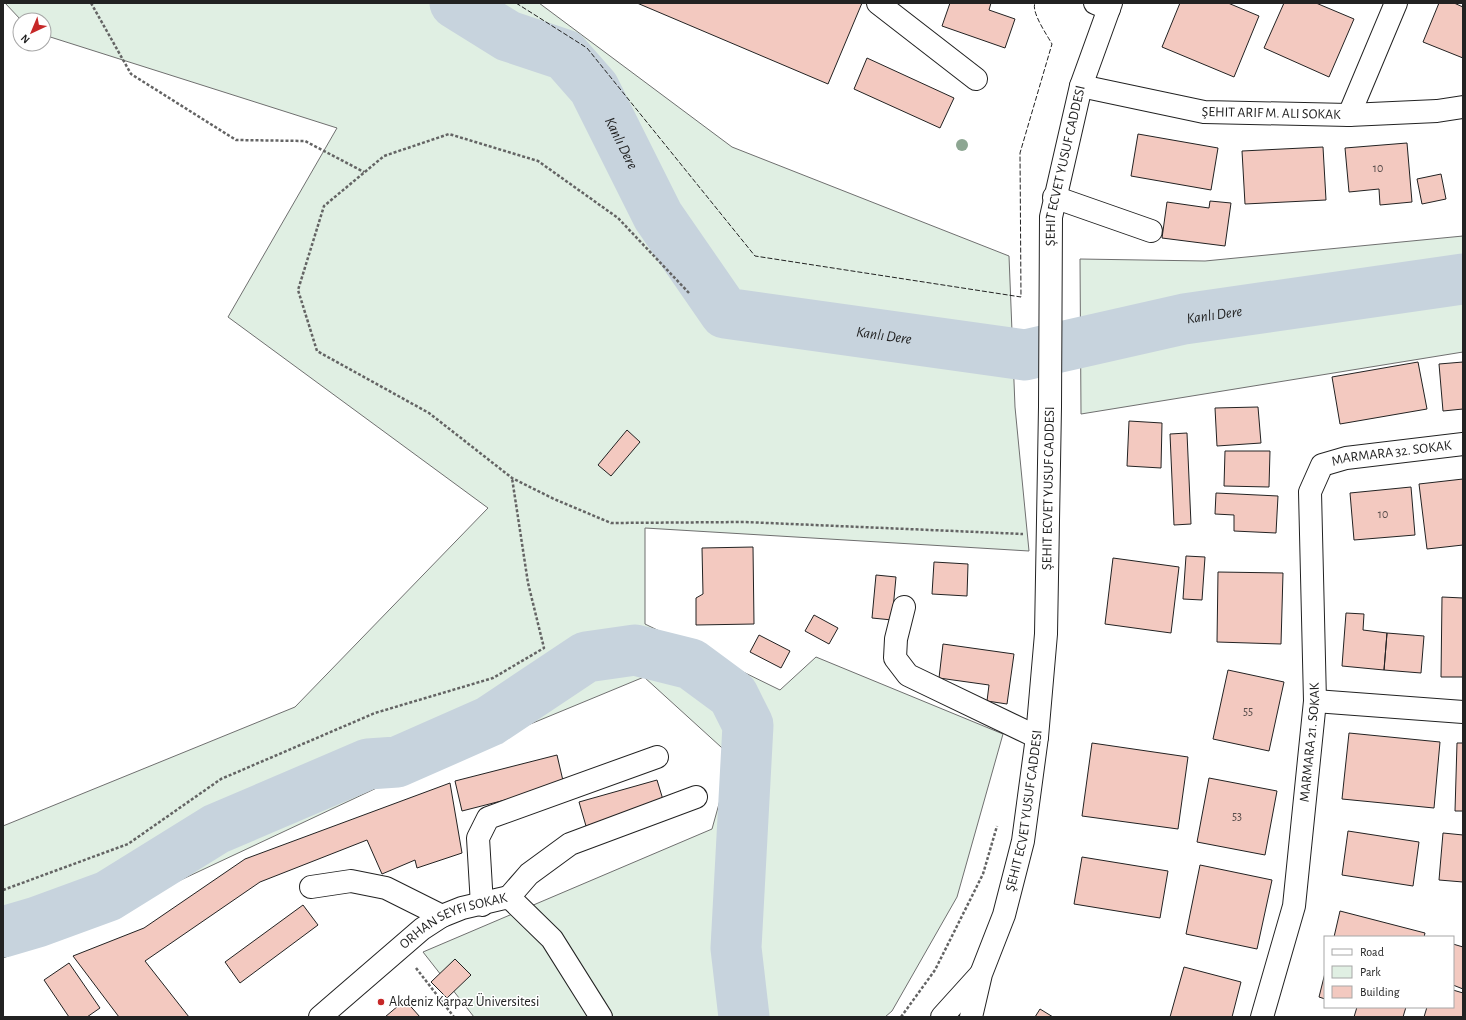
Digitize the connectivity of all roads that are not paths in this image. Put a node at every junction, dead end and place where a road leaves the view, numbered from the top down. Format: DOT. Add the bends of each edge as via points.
graph roads {
  1 [pos="878,3"];
  2 [pos="1396,3"];
  3 [pos="1105,5"];
  4 [pos="976,79"];
  5 [pos="1082,86"];
  6 [pos="1463,107"];
  7 [pos="1349,115"];
  8 [pos="1053,207"];
  9 [pos="1151,232"];
  10 [pos="1463,444"];
  11 [pos="1322,465"];
  12 [pos="904,607"];
  13 [pos="1315,701"];
  14 [pos="1463,712"];
  15 [pos="1037,738"];
  16 [pos="657,757"];
  17 [pos="696,797"];
  18 [pos="311,887"];
  19 [pos="509,897"];
  20 [pos="482,904"];
  21 [pos="442,916"];
  22 [pos="981,974"];
  23 [pos="320,1017"];
  24 [pos="601,1017"];
  25 [pos="942,1017"];
  26 [pos="971,1017"];
  27 [pos="1262,1017"];
  1 -- 4 [label="street"];
  2 -- 7 [label="street"];
  3 -- 5 [label="street, ŞEHIT ECVET YUSUF CADDESI"];
  5 -- 7 [label="street, ŞEHIT ARIF M. ALI SOKAK" via="1204,112"];
  5 -- 8 [label="street, ŞEHIT ECVET YUSUF CADDESI"];
  6 -- 7 [label="street, ŞEHIT ARIF M. ALI SOKAK" via="1437,111"];
  8 -- 9 [label="street"];
  8 -- 15 [label="street, ŞEHIT ECVET YUSUF CADDESI" via="1046,634"];
  10 -- 11 [label="street, MARMARA 32. SOKAK" via="1346,458"];
  11 -- 13 [label="street, MARMARA 21. SOKAK" via="1310,492"];
  12 -- 15 [label="street" via="896,639 895,658 908,676"];
  13 -- 14 [label="street"];
  13 -- 27 [label="street, MARMARA 21. SOKAK" via="1294,906"];
  15 -- 22 [label="street, ŞEHIT ECVET YUSUF CADDESI" via="1023,841 1004,915"];
  16 -- 20 [label="street" via="488,818 478,838"];
  17 -- 19 [label="street" via="570,844 528,874"];
  18 -- 21 [label="street" via="351,881 386,888"];
  19 -- 20 [label="street, ORHAN SEYFI SOKAK"];
  19 -- 24 [label="street, ORHAN SEYFI SOKAK" via="552,939"];
  20 -- 21 [label="street, ORHAN SEYFI SOKAK"];
  21 -- 23 [label="street, ORHAN SEYFI SOKAK" via="422,929"];
  22 -- 25 [label="street"];
  22 -- 26 [label="street"];
}
